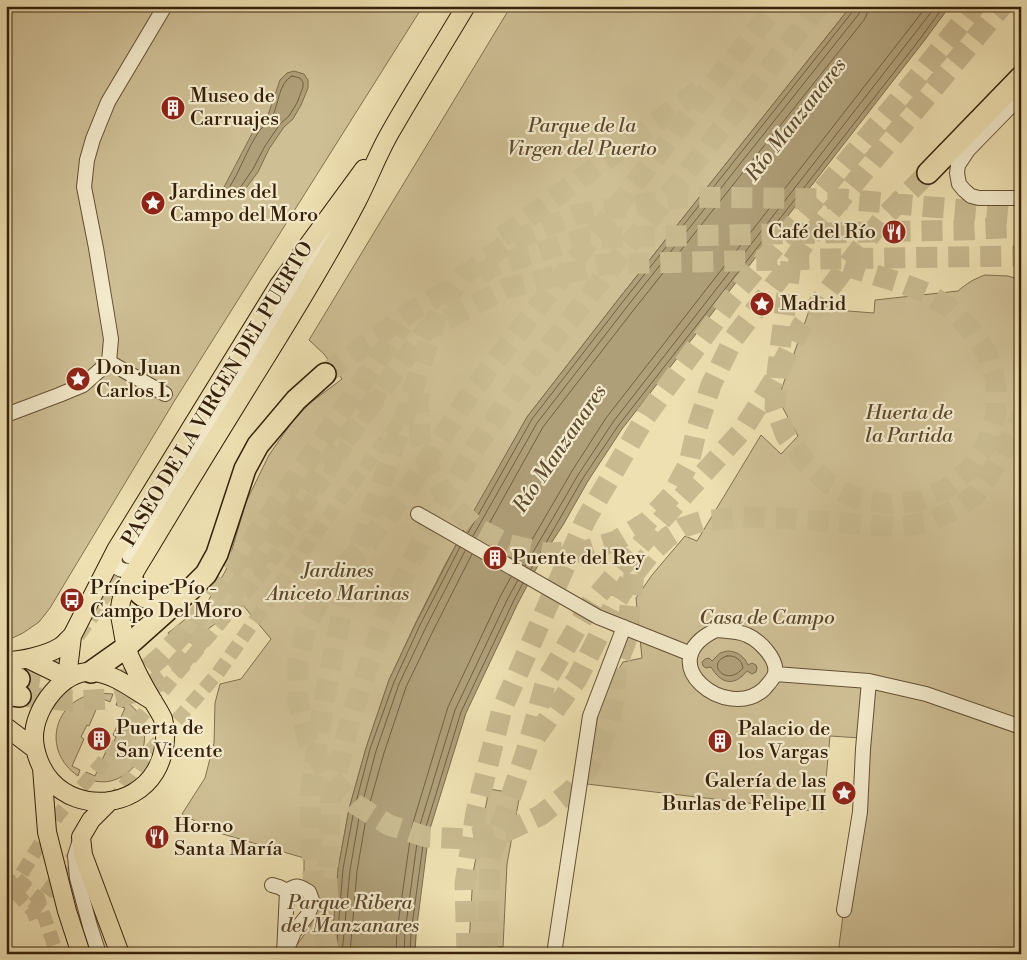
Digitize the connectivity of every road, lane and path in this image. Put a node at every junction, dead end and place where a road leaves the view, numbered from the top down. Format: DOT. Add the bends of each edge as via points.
graph roads {
  1 [pos="165,6"];
  2 [pos="466,6"];
  3 [pos="1021,77"];
  4 [pos="1021,98"];
  5 [pos="389,134"];
  6 [pos="928,173"];
  7 [pos="1021,198"];
  8 [pos="109,362"];
  9 [pos="325,374"];
  10 [pos="165,394"];
  11 [pos="6,415"];
  12 [pos="418,514"];
  13 [pos="128,563"];
  14 [pos="190,590"];
  15 [pos="624,627"];
  16 [pos="72,636"];
  17 [pos="125,648"];
  18 [pos="691,654"];
  19 [pos="28,659"];
  20 [pos="6,661"];
  21 [pos="91,672"];
  22 [pos="775,674"];
  23 [pos="67,678"];
  24 [pos="869,681"];
  25 [pos="153,702"];
  26 [pos="6,727"];
  27 [pos="1021,727"];
  28 [pos="35,749"];
  29 [pos="42,767"];
  30 [pos="109,802"];
  31 [pos="81,836"];
  32 [pos="52,849"];
  33 [pos="272,885"];
  34 [pos="287,891"];
  35 [pos="844,910"];
  36 [pos="90,926"];
  37 [pos="82,954"];
  38 [pos="99,954"];
  39 [pos="120,954"];
  40 [pos="284,954"];
  41 [pos="554,954"];
  1 -- 8 [label="street" via="108,102 87,160 84,187 111,340"];
  2 -- 5 [label="main road, PASEO DE LA VIRGEN DEL PUERTO"];
  3 -- 6 [label="highway"];
  4 -- 7 [label="street" via="968,150 958,165 957,173 959,184 971,196"];
  5 -- 13 [label="main road, PASEO DE LA VIRGEN DEL PUERTO" via="357,202 301,300"];
  5 -- 13 [label="main road, PASEO DE LA VIRGEN DEL PUERTO" via="280,285"];
  8 -- 10 [label="street"];
  8 -- 11 [label="street" via="83,385"];
  9 -- 14 [label="highway" via="296,400 258,445 245,470 217,554 206,574"];
  12 -- 15 [label="street" via="598,617"];
  13 -- 14 [label="highway" via="136,589 149,599"];
  13 -- 16 [label="main road, PASEO DE LA VIRGEN DEL PUERTO"];
  13 -- 17 [label="main road, PASEO DE LA VIRGEN DEL PUERTO" via="120,608"];
  14 -- 17 [label="highway"];
  15 -- 18 [label="street"];
  15 -- 41 [label="street" via="590,716"];
  16 -- 19 [label="main road" via="61,647"];
  16 -- 23 [label="main road, PASEO DE LA VIRGEN DEL PUERTO"];
  17 -- 21 [label="highway"];
  17 -- 25 [label="main road, PASEO DE LA VIRGEN DEL PUERTO"];
  18 -- 22 [label="street" via="706,635 716,630 747,634 770,655"];
  18 -- 22 [label="street" via="694,677 705,689 721,697 738,699 760,693"];
  19 -- 20 [label="main road"];
  19 -- 23 [label="main road"];
  21 -- 23 [label="main road"];
  21 -- 25 [label="main road" via="111,677"];
  22 -- 24 [label="street"];
  23 -- 28 [label="main road" via="40,712 34,735"];
  24 -- 27 [label="street" via="926,694"];
  24 -- 35 [label="street" via="860,812"];
  25 -- 30 [label="main road" via="164,730 162,757 155,773 127,797"];
  26 -- 28 [label="main road"];
  28 -- 29 [label="main road"];
  29 -- 30 [label="main road" via="51,781 77,799"];
  29 -- 32 [label="main road" via="46,832"];
  30 -- 31 [label="main road"];
  31 -- 36 [label="street" via="75,856 77,878"];
  31 -- 39 [label="main road" via="83,854"];
  32 -- 36 [label="street"];
  32 -- 37 [label="main road" via="66,910"];
  33 -- 34 [label="street"];
  34 -- 40 [label="street"];
  34 -- 40 [label="street" via="300,886 309,892 313,903"];
  36 -- 38 [label="street"];
}
